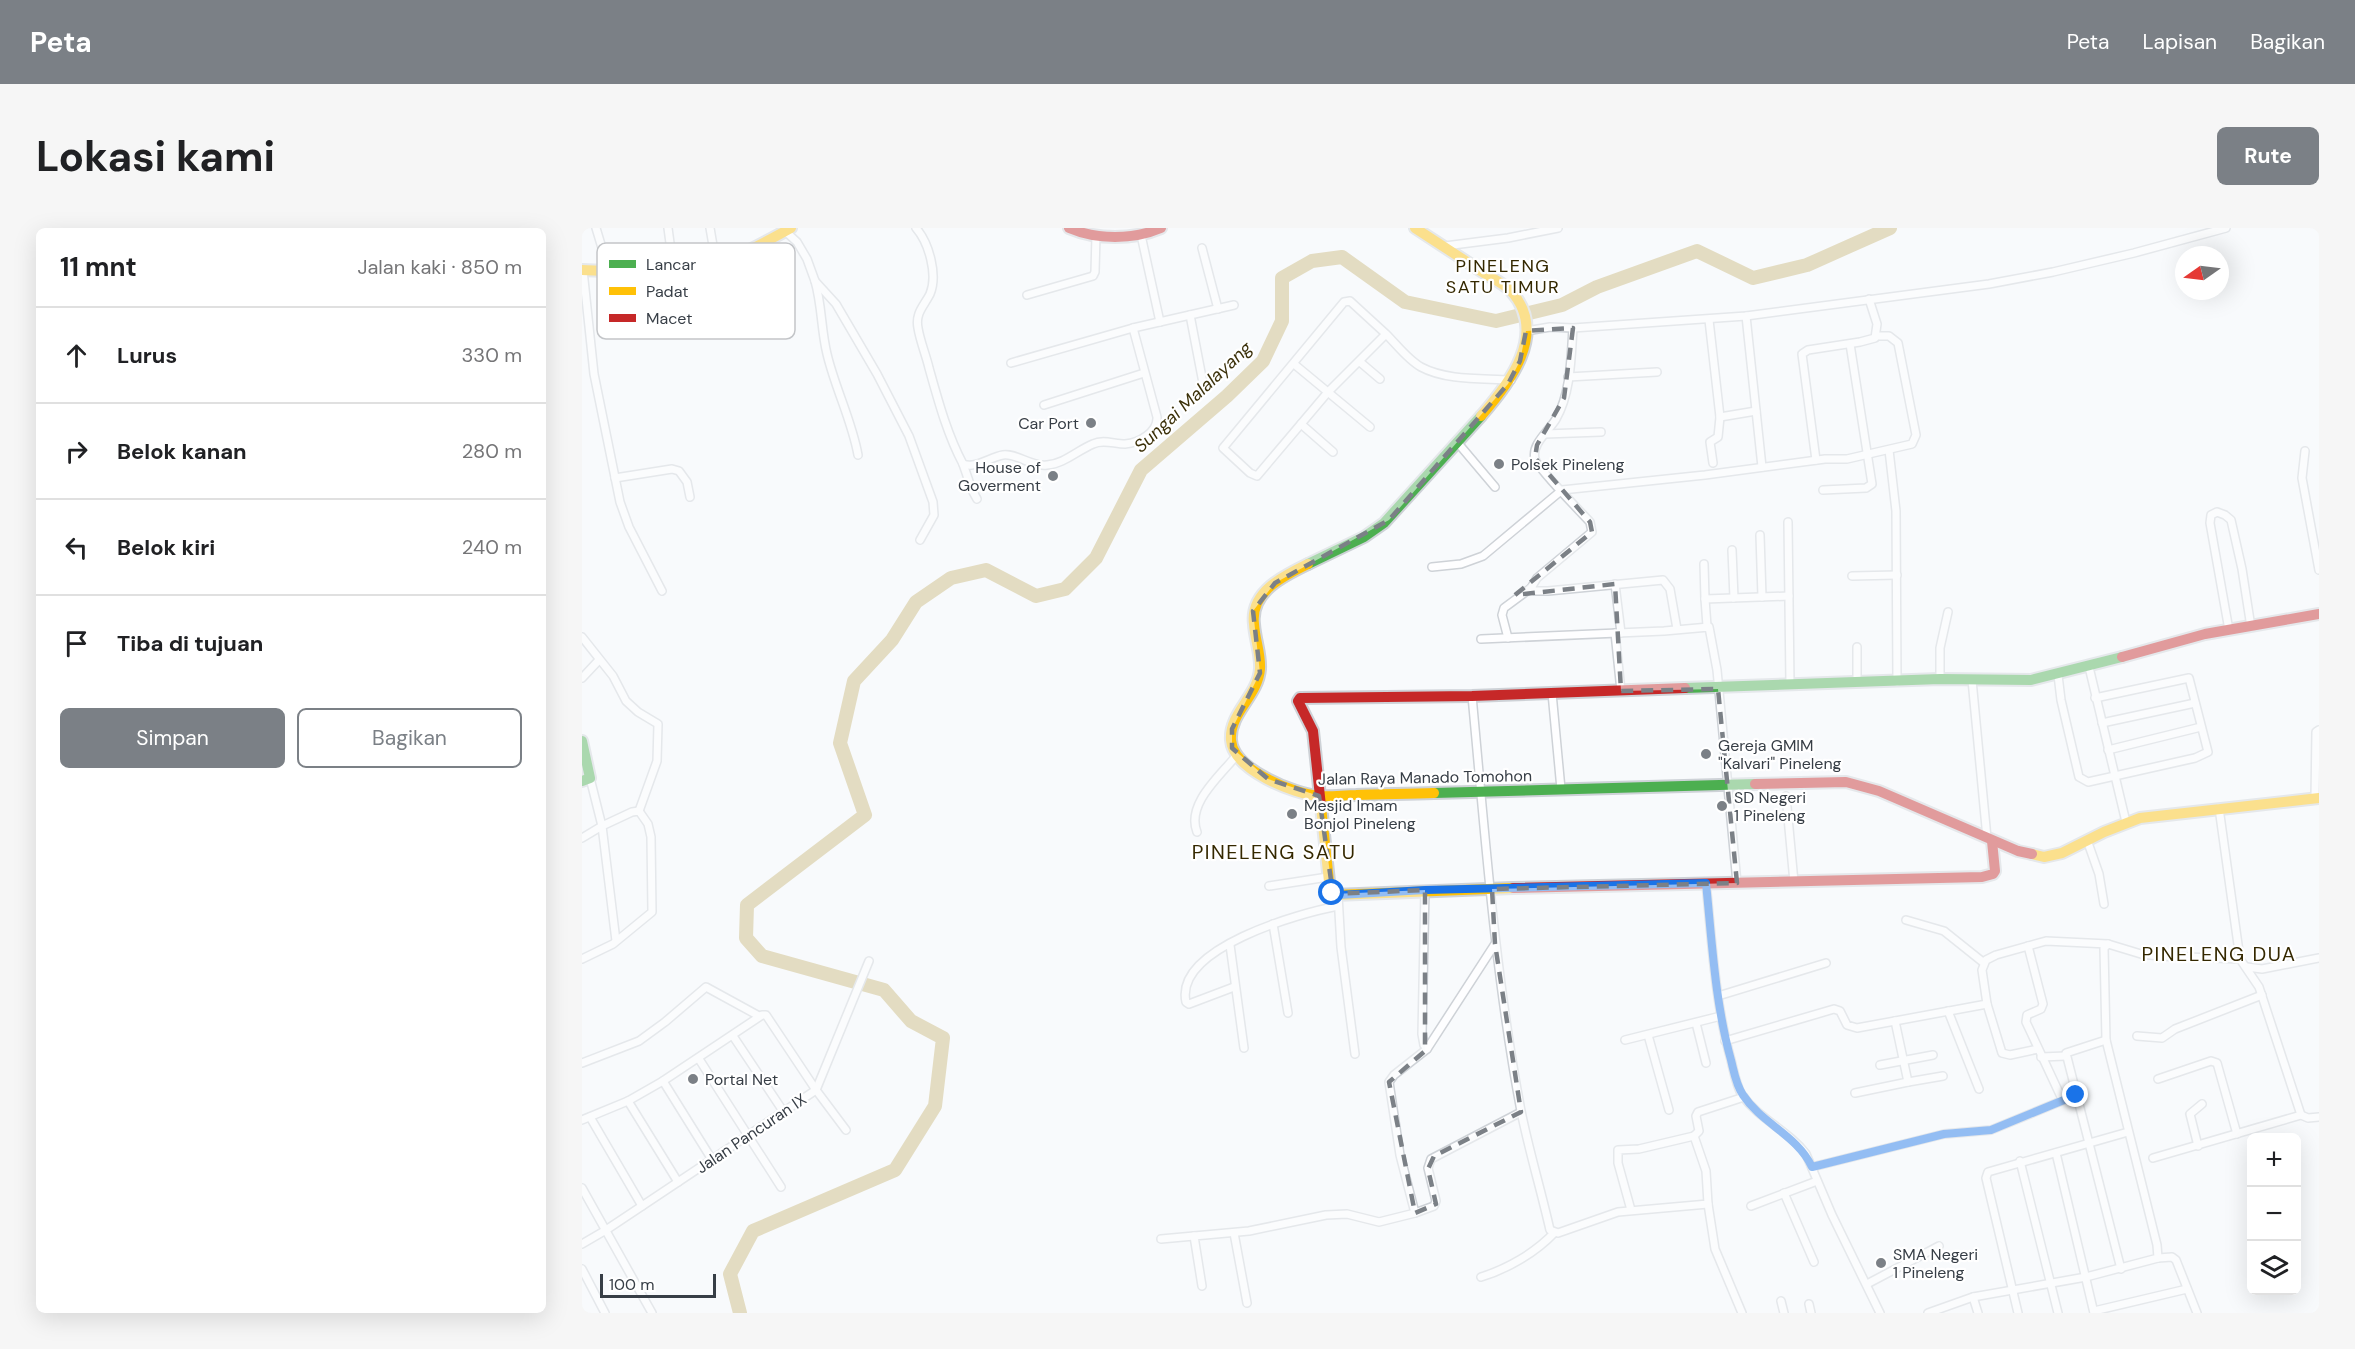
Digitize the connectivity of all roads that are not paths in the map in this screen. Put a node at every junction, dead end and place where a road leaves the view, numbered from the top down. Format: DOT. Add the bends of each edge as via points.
graph roads {
  1 [pos="596,228"];
  2 [pos="668,228"];
  3 [pos="710,228"];
  4 [pos="916,228"];
  5 [pos="1069,228"];
  6 [pos="1161,228"];
  7 [pos="1415,228"];
  8 [pos="1558,228"];
  9 [pos="2226,228"];
  10 [pos="788,230"];
  11 [pos="1096,235"];
  12 [pos="1141,235"];
  13 [pos="601,243"];
  14 [pos="670,243"];
  15 [pos="713,243"];
  16 [pos="760,243"];
  17 [pos="1445,246"];
  18 [pos="1202,248"];
  19 [pos="583,270"];
  20 [pos="815,281"];
  21 [pos="1027,295"];
  22 [pos="1869,299"];
  23 [pos="1234,305"];
  24 [pos="1218,309"];
  25 [pos="1190,315"];
  26 [pos="1746,316"];
  27 [pos="1709,320"];
  28 [pos="1160,322"];
  29 [pos="1526,327"];
  30 [pos="1133,328"];
  31 [pos="1573,328"];
  32 [pos="1386,334"];
  33 [pos="1876,336"];
  34 [pos="1850,344"];
  35 [pos="1360,362"];
  36 [pos="1011,363"];
  37 [pos="1294,364"];
  38 [pos="1658,372"];
  39 [pos="1144,373"];
  40 [pos="1568,377"];
  41 [pos="1380,379"];
  42 [pos="1511,380"];
  43 [pos="1204,388"];
  44 [pos="1328,392"];
  45 [pos="1044,405"];
  46 [pos="1756,411"];
  47 [pos="1720,417"];
  48 [pos="1301,424"];
  49 [pos="1370,427"];
  50 [pos="1601,432"];
  51 [pos="1545,434"];
  52 [pos="1457,442"];
  53 [pos="1889,450"];
  54 [pos="2305,451"];
  55 [pos="1333,452"];
  56 [pos="858,455"];
  57 [pos="1868,456"];
  58 [pos="1816,460"];
  59 [pos="1713,463"];
  60 [pos="963,464"];
  61 [pos="1762,467"];
  62 [pos="615,478"];
  63 [pos="1495,487"];
  64 [pos="1562,490"];
  65 [pos="1823,490"];
  66 [pos="690,497"];
  67 [pos="977,499"];
  68 [pos="1788,522"];
  69 [pos="1760,535"];
  70 [pos="920,540"];
  71 [pos="1732,550"];
  72 [pos="1704,564"];
  73 [pos="1432,567"];
  74 [pos="2319,570"];
  75 [pos="1897,575"];
  76 [pos="1852,576"];
  77 [pos="1615,584"];
  78 [pos="1531,588"];
  79 [pos="662,591"];
  80 [pos="1789,596"];
  81 [pos="1762,597"];
  82 [pos="1734,598"];
  83 [pos="1705,599"];
  84 [pos="1948,612"];
  85 [pos="2319,614"];
  86 [pos="1707,626"];
  87 [pos="2251,627"];
  88 [pos="1677,629"];
  89 [pos="2229,630"];
  90 [pos="1618,633"];
  91 [pos="582,637"];
  92 [pos="1508,638"];
  93 [pos="1481,639"];
  94 [pos="1857,647"];
  95 [pos="599,660"];
  96 [pos="2089,667"];
  97 [pos="2058,675"];
  98 [pos="582,678"];
  99 [pos="1940,679"];
  100 [pos="1972,680"];
  101 [pos="1897,682"];
  102 [pos="1857,683"];
  103 [pos="1790,684"];
  104 [pos="1718,688"];
  105 [pos="1621,691"];
  106 [pos="1552,693"];
  107 [pos="1472,696"];
  108 [pos="2096,698"];
  109 [pos="2195,703"];
  110 [pos="2102,723"];
  111 [pos="2201,727"];
  112 [pos="2319,730"];
  113 [pos="582,741"];
  114 [pos="2108,750"];
  115 [pos="1236,756"];
  116 [pos="2115,777"];
  117 [pos="586,779"];
  118 [pos="1727,785"];
  119 [pos="1562,789"];
  120 [pos="1482,792"];
  121 [pos="1319,796"];
  122 [pos="1786,796"];
  123 [pos="2317,798"];
  124 [pos="2219,808"];
  125 [pos="639,811"];
  126 [pos="2126,822"];
  127 [pos="602,826"];
  128 [pos="1197,832"];
  129 [pos="582,838"];
  130 [pos="1990,839"];
  131 [pos="2087,840"];
  132 [pos="1328,877"];
  133 [pos="1794,882"];
  134 [pos="1706,883"];
  135 [pos="1737,883"];
  136 [pos="1269,886"];
  137 [pos="1492,889"];
  138 [pos="1425,890"];
  139 [pos="1338,901"];
  140 [pos="2104,904"];
  141 [pos="1906,920"];
  142 [pos="1273,924"];
  143 [pos="616,941"];
  144 [pos="1495,944"];
  145 [pos="2108,944"];
  146 [pos="1230,945"];
  147 [pos="2028,946"];
  148 [pos="2319,958"];
  149 [pos="582,959"];
  150 [pos="2240,959"];
  151 [pos="868,962"];
  152 [pos="1826,963"];
  153 [pos="1984,963"];
  154 [pos="2247,967"];
  155 [pos="1234,987"];
  156 [pos="2262,995"];
  157 [pos="1719,996"];
  158 [pos="1987,1004"];
  159 [pos="1948,1011"];
  160 [pos="1288,1013"];
  161 [pos="759,1016"];
  162 [pos="1721,1016"];
  163 [pos="1895,1021"];
  164 [pos="1696,1023"];
  165 [pos="1648,1035"];
  166 [pos="734,1036"];
  167 [pos="2137,1036"];
  168 [pos="1625,1040"];
  169 [pos="2106,1040"];
  170 [pos="1725,1041"];
  171 [pos="1244,1048"];
  172 [pos="1427,1049"];
  173 [pos="2038,1049"];
  174 [pos="1355,1054"];
  175 [pos="1933,1055"];
  176 [pos="2066,1056"];
  177 [pos="2041,1057"];
  178 [pos="699,1059"];
  179 [pos="1904,1060"];
  180 [pos="582,1063"];
  181 [pos="1706,1063"];
  182 [pos="1880,1065"];
  183 [pos="1943,1076"];
  184 [pos="2158,1079"];
  185 [pos="663,1081"];
  186 [pos="1908,1082"];
  187 [pos="1979,1089"];
  188 [pos="816,1090"];
  189 [pos="1854,1093"];
  190 [pos="2076,1095"];
  191 [pos="1744,1097"];
  192 [pos="2062,1099"];
  193 [pos="628,1101"];
  194 [pos="2202,1104"];
  195 [pos="1670,1110"];
  196 [pos="783,1111"];
  197 [pos="1521,1112"];
  198 [pos="2301,1114"];
  199 [pos="590,1117"];
  200 [pos="2319,1117"];
  201 [pos="582,1120"];
  202 [pos="846,1130"];
  203 [pos="2128,1132"];
  204 [pos="2237,1134"];
  205 [pos="747,1136"];
  206 [pos="1694,1136"];
  207 [pos="2088,1144"];
  208 [pos="2198,1146"];
  209 [pos="2056,1153"];
  210 [pos="711,1158"];
  211 [pos="2153,1158"];
  212 [pos="2020,1161"];
  213 [pos="1812,1167"];
  214 [pos="1817,1181"];
  215 [pos="678,1182"];
  216 [pos="781,1187"];
  217 [pos="582,1188"];
  218 [pos="1784,1193"];
  219 [pos="1708,1204"];
  220 [pos="642,1206"];
  221 [pos="1751,1206"];
  222 [pos="1631,1210"];
  223 [pos="1415,1213"];
  224 [pos="606,1230"];
  225 [pos="1234,1233"];
  226 [pos="1554,1233"];
  227 [pos="1194,1236"];
  228 [pos="1161,1239"];
  229 [pos="582,1244"];
  230 [pos="1939,1246"];
  231 [pos="2158,1258"];
  232 [pos="1814,1262"];
  233 [pos="582,1269"];
  234 [pos="2121,1269"];
  235 [pos="1481,1277"];
  236 [pos="2086,1277"];
  237 [pos="2051,1282"];
  238 [pos="1867,1284"];
  239 [pos="1202,1286"];
  240 [pos="2013,1288"];
  241 [pos="2187,1289"];
  242 [pos="1974,1297"];
  243 [pos="1780,1301"];
  244 [pos="1247,1303"];
  245 [pos="1809,1304"];
  246 [pos="1877,1311"];
  247 [pos="2094,1312"];
  248 [pos="605,1313"];
  249 [pos="652,1313"];
  250 [pos="1742,1313"];
  251 [pos="1784,1313"];
  252 [pos="1812,1313"];
  253 [pos="1928,1313"];
  254 [pos="1978,1313"];
  255 [pos="2019,1313"];
  256 [pos="2058,1313"];
  257 [pos="2197,1313"];
  1 -- 13 [label="street"];
  2 -- 14 [label="street"];
  3 -- 15 [label="street"];
  4 -- 60 [label="street" via="927,250 933,281 920,308 918,326 943,413"];
  5 -- 11 [label="main road"];
  6 -- 12 [label="main road"];
  7 -- 17 [label="main road"];
  8 -- 17 [label="street"];
  9 -- 22 [label="street" via="2054,272"];
  10 -- 16 [label="main road"];
  10 -- 20 [label="street" via="807,259"];
  11 -- 12 [label="main road"];
  11 -- 21 [label="street" via="1093,276"];
  12 -- 28 [label="street"];
  17 -- 29 [label="main road" via="1510,290"];
  18 -- 24 [label="street"];
  19 -- 62 [label="street" via="595,381"];
  20 -- 56 [label="street" via="826,350"];
  20 -- 70 [label="street" via="836,304 877,374 915,452 934,515"];
  22 -- 26 [label="street"];
  22 -- 33 [label="street"];
  23 -- 24 [label="street"];
  24 -- 25 [label="street"];
  25 -- 28 [label="street"];
  25 -- 43 [label="street"];
  26 -- 27 [label="street"];
  26 -- 46 [label="street"];
  27 -- 31 [label="street"];
  27 -- 47 [label="street"];
  28 -- 30 [label="street"];
  29 -- 31 [label="street"];
  29 -- 42 [label="main road" via="1520,360"];
  30 -- 36 [label="street"];
  30 -- 39 [label="street"];
  31 -- 40 [label="street"];
  32 -- 35 [label="street"];
  32 -- 37 [label="street" via="1347,301"];
  32 -- 42 [label="street" via="1428,370"];
  33 -- 34 [label="street"];
  33 -- 53 [label="street" via="1889,336 1898,343 1916,435 1912,444"];
  34 -- 57 [label="street"];
  34 -- 58 [label="street" via="1802,354"];
  35 -- 41 [label="street"];
  35 -- 44 [label="street"];
  37 -- 44 [label="street"];
  37 -- 48 [label="street" via="1223,448 1257,476"];
  38 -- 40 [label="street"];
  39 -- 45 [label="street"];
  39 -- 60 [label="street" via="1157,424 1141,438 1127,444 1093,444 1047,465 1009,454 972,466"];
  40 -- 51 [label="street" via="1560,410"];
  42 -- 52 [label="main road"];
  44 -- 48 [label="street"];
  44 -- 49 [label="street"];
  46 -- 47 [label="street"];
  46 -- 61 [label="street"];
  47 -- 59 [label="street" via="1718,437 1710,442"];
  48 -- 55 [label="street"];
  50 -- 51 [label="street"];
  51 -- 64 [label="street" via="1537,445 1535,458"];
  52 -- 63 [label="street"];
  52 -- 115 [label="main road" via="1381,527 1301,568 1261,596 1252,618 1262,653 1260,673 1232,729"];
  53 -- 57 [label="street"];
  53 -- 75 [label="street" via="1896,511"];
  54 -- 74 [label="street" via="2302,478"];
  57 -- 58 [label="street"];
  57 -- 65 [label="street" via="1870,486"];
  58 -- 61 [label="street"];
  60 -- 67 [label="street"];
  61 -- 64 [label="street"];
  62 -- 66 [label="street" via="672,469 679,471 687,482"];
  62 -- 79 [label="street" via="629,527"];
  64 -- 73 [label="street" via="1483,556 1461,564"];
  64 -- 78 [label="street" via="1590,522 1592,532 1537,578"];
  68 -- 80 [label="street"];
  69 -- 81 [label="street"];
  71 -- 82 [label="street"];
  72 -- 83 [label="street"];
  75 -- 76 [label="street"];
  75 -- 101 [label="street"];
  77 -- 78 [label="street" via="1543,592"];
  77 -- 88 [label="street" via="1663,580 1670,589"];
  77 -- 90 [label="street"];
  78 -- 92 [label="street" via="1504,608"];
  80 -- 81 [label="street"];
  80 -- 103 [label="street"];
  81 -- 82 [label="street"];
  82 -- 83 [label="street"];
  83 -- 86 [label="street"];
  84 -- 99 [label="street" via="1940,648"];
  85 -- 87 [label="main road"];
  86 -- 88 [label="street"];
  86 -- 104 [label="street"];
  87 -- 89 [label="main road"];
  87 -- 89 [label="street" via="2231,520 2215,512 2210,523"];
  88 -- 90 [label="street"];
  89 -- 96 [label="main road"];
  90 -- 92 [label="street"];
  90 -- 105 [label="street"];
  91 -- 95 [label="street"];
  92 -- 93 [label="street"];
  94 -- 102 [label="street"];
  95 -- 98 [label="street"];
  95 -- 125 [label="street" via="626,701 659,726 656,764"];
  96 -- 97 [label="main road"];
  96 -- 108 [label="street"];
  97 -- 100 [label="main road" via="2024,680"];
  97 -- 116 [label="street" via="2079,777 2088,782"];
  99 -- 100 [label="main road"];
  99 -- 101 [label="main road"];
  100 -- 130 [label="street"];
  101 -- 102 [label="main road"];
  102 -- 103 [label="main road"];
  103 -- 104 [label="main road"];
  104 -- 105 [label="main road"];
  104 -- 118 [label="street"];
  105 -- 106 [label="main road"];
  106 -- 107 [label="main road"];
  106 -- 119 [label="street"];
  107 -- 120 [label="street"];
  107 -- 121 [label="main road" via="1300,698 1300,706 1312,727"];
  108 -- 109 [label="street" via="2185,677 2189,678"];
  108 -- 110 [label="street"];
  109 -- 110 [label="street"];
  109 -- 111 [label="street"];
  110 -- 114 [label="street"];
  111 -- 114 [label="street"];
  111 -- 116 [label="street" via="2206,754"];
  112 -- 123 [label="street"];
  113 -- 117 [label="main road"];
  114 -- 116 [label="street"];
  115 -- 121 [label="main road, Jalan Raya Manado Tomohon" via="1275,782"];
  115 -- 128 [label="street" via="1202,799 1194,819"];
  116 -- 126 [label="street"];
  117 -- 127 [label="street"];
  118 -- 119 [label="main road, Jalan Raya Manado Tomohon"];
  118 -- 130 [label="main road, Jalan Raya Manado Tomohon" via="1846,782 1880,791"];
  118 -- 135 [label="street"];
  119 -- 120 [label="main road, Jalan Raya Manado Tomohon"];
  120 -- 121 [label="main road, Jalan Raya Manado Tomohon"];
  120 -- 137 [label="street"];
  121 -- 132 [label="main road"];
  122 -- 133 [label="street"];
  123 -- 124 [label="main road, Jalan Raya Manado Tomohon"];
  124 -- 126 [label="main road, Jalan Raya Manado Tomohon"];
  124 -- 150 [label="street"];
  125 -- 127 [label="street"];
  125 -- 143 [label="street" via="650,832 652,910"];
  126 -- 131 [label="main road, Jalan Raya Manado Tomohon"];
  127 -- 129 [label="street"];
  127 -- 143 [label="street"];
  130 -- 131 [label="main road, Jalan Raya Manado Tomohon" via="2044,857"];
  130 -- 133 [label="main road" via="1995,871 1986,877"];
  131 -- 140 [label="street"];
  132 -- 136 [label="street"];
  132 -- 139 [label="main road" via="1330,891"];
  133 -- 135 [label="main road"];
  134 -- 135 [label="main road"];
  134 -- 137 [label="main road"];
  134 -- 157 [label="street"];
  137 -- 138 [label="main road"];
  137 -- 144 [label="street"];
  138 -- 139 [label="main road"];
  138 -- 172 [label="street" via="1422,1034"];
  139 -- 142 [label="street"];
  139 -- 174 [label="street"];
  141 -- 153 [label="street" via="1944,931"];
  142 -- 146 [label="street"];
  142 -- 160 [label="street"];
  143 -- 149 [label="street"];
  144 -- 172 [label="street"];
  144 -- 197 [label="street"];
  145 -- 147 [label="street" via="2046,941"];
  145 -- 150 [label="street" via="2141,954"];
  145 -- 169 [label="street" via="2103,956"];
  146 -- 155 [label="street"];
  146 -- 155 [label="street" via="1197,967 1185,987 1186,1002"];
  147 -- 153 [label="street" via="1996,955"];
  147 -- 173 [label="street" via="2043,1004 2026,1018"];
  148 -- 154 [label="street" via="2262,969"];
  150 -- 154 [label="street"];
  151 -- 188 [label="street"];
  152 -- 157 [label="street"];
  153 -- 158 [label="street"];
  154 -- 156 [label="street"];
  155 -- 171 [label="street"];
  156 -- 167 [label="street" via="2175,1029 2163,1038"];
  156 -- 198 [label="street"];
  157 -- 162 [label="street"];
  158 -- 159 [label="street"];
  158 -- 173 [label="street" via="2002,1053"];
  159 -- 163 [label="street"];
  159 -- 187 [label="street"];
  161 -- 166 [label="street"];
  161 -- 180 [label="street" via="706,987 639,1041"];
  161 -- 188 [label="street, Jalan Pancuran IX" via="765,1015"];
  162 -- 164 [label="street"];
  162 -- 170 [label="street"];
  163 -- 170 [label="street" via="1854,1028 1845,1022 1840,1011 1834,1010"];
  163 -- 179 [label="street"];
  164 -- 165 [label="street"];
  164 -- 181 [label="street"];
  165 -- 168 [label="street"];
  165 -- 195 [label="street"];
  166 -- 178 [label="street"];
  166 -- 196 [label="street"];
  169 -- 176 [label="street" via="2072,1049"];
  169 -- 203 [label="street"];
  170 -- 191 [label="street"];
  172 -- 223 [label="street" via="1389,1082 1400,1155"];
  173 -- 177 [label="street"];
  175 -- 179 [label="street"];
  176 -- 177 [label="street"];
  176 -- 190 [label="street"];
  177 -- 192 [label="street"];
  178 -- 185 [label="street"];
  178 -- 205 [label="street"];
  179 -- 182 [label="street"];
  179 -- 186 [label="street"];
  183 -- 186 [label="street"];
  184 -- 204 [label="street" via="2211,1061 2217,1063"];
  185 -- 193 [label="street"];
  185 -- 210 [label="street"];
  186 -- 189 [label="street"];
  188 -- 196 [label="street, Jalan Pancuran IX"];
  188 -- 202 [label="street"];
  190 -- 192 [label="street"];
  190 -- 207 [label="street"];
  191 -- 206 [label="street" via="1698,1112 1699,1131"];
  191 -- 213 [label="street" via="1800,1146"];
  192 -- 213 [label="street" via="1991,1130 1944,1134"];
  193 -- 199 [label="street"];
  193 -- 215 [label="street"];
  194 -- 208 [label="street" via="2190,1114"];
  196 -- 205 [label="street, Jalan Pancuran IX"];
  197 -- 223 [label="street" via="1434,1157 1428,1168 1436,1204"];
  197 -- 226 [label="street" via="1550,1230"];
  198 -- 200 [label="street"];
  198 -- 204 [label="street"];
  199 -- 201 [label="street"];
  199 -- 220 [label="street"];
  203 -- 207 [label="street"];
  203 -- 231 [label="street"];
  204 -- 208 [label="street"];
  205 -- 210 [label="street, Jalan Pancuran IX"];
  205 -- 216 [label="street"];
  206 -- 219 [label="street" via="1707,1178"];
  206 -- 222 [label="street" via="1618,1150"];
  207 -- 209 [label="street"];
  207 -- 234 [label="street"];
  208 -- 211 [label="street"];
  209 -- 212 [label="street"];
  209 -- 236 [label="street"];
  210 -- 215 [label="street, Jalan Pancuran IX"];
  212 -- 237 [label="street"];
  212 -- 240 [label="street" via="1991,1170 1986,1178"];
  213 -- 214 [label="street"];
  214 -- 218 [label="street"];
  214 -- 238 [label="street"];
  215 -- 220 [label="street, Jalan Pancuran IX"];
  217 -- 224 [label="street"];
  218 -- 221 [label="street"];
  218 -- 232 [label="street"];
  219 -- 222 [label="street"];
  219 -- 250 [label="street" via="1715,1249"];
  220 -- 224 [label="street, Jalan Pancuran IX"];
  222 -- 226 [label="street"];
  223 -- 225 [label="street" via="1375,1222 1347,1214 1326,1215"];
  224 -- 229 [label="street, Jalan Pancuran IX"];
  224 -- 249 [label="street"];
  225 -- 227 [label="street"];
  225 -- 244 [label="street"];
  226 -- 235 [label="street" via="1521,1258"];
  227 -- 228 [label="street"];
  227 -- 239 [label="street"];
  230 -- 238 [label="street"];
  231 -- 234 [label="street"];
  231 -- 241 [label="street" via="2176,1260"];
  233 -- 248 [label="street"];
  234 -- 236 [label="street"];
  236 -- 237 [label="street"];
  236 -- 247 [label="street"];
  237 -- 240 [label="street"];
  237 -- 256 [label="street"];
  238 -- 246 [label="street"];
  240 -- 242 [label="street"];
  240 -- 255 [label="street"];
  241 -- 247 [label="street"];
  241 -- 257 [label="street"];
  242 -- 253 [label="street"];
  242 -- 254 [label="street"];
  243 -- 251 [label="street"];
  245 -- 252 [label="street"];
}
